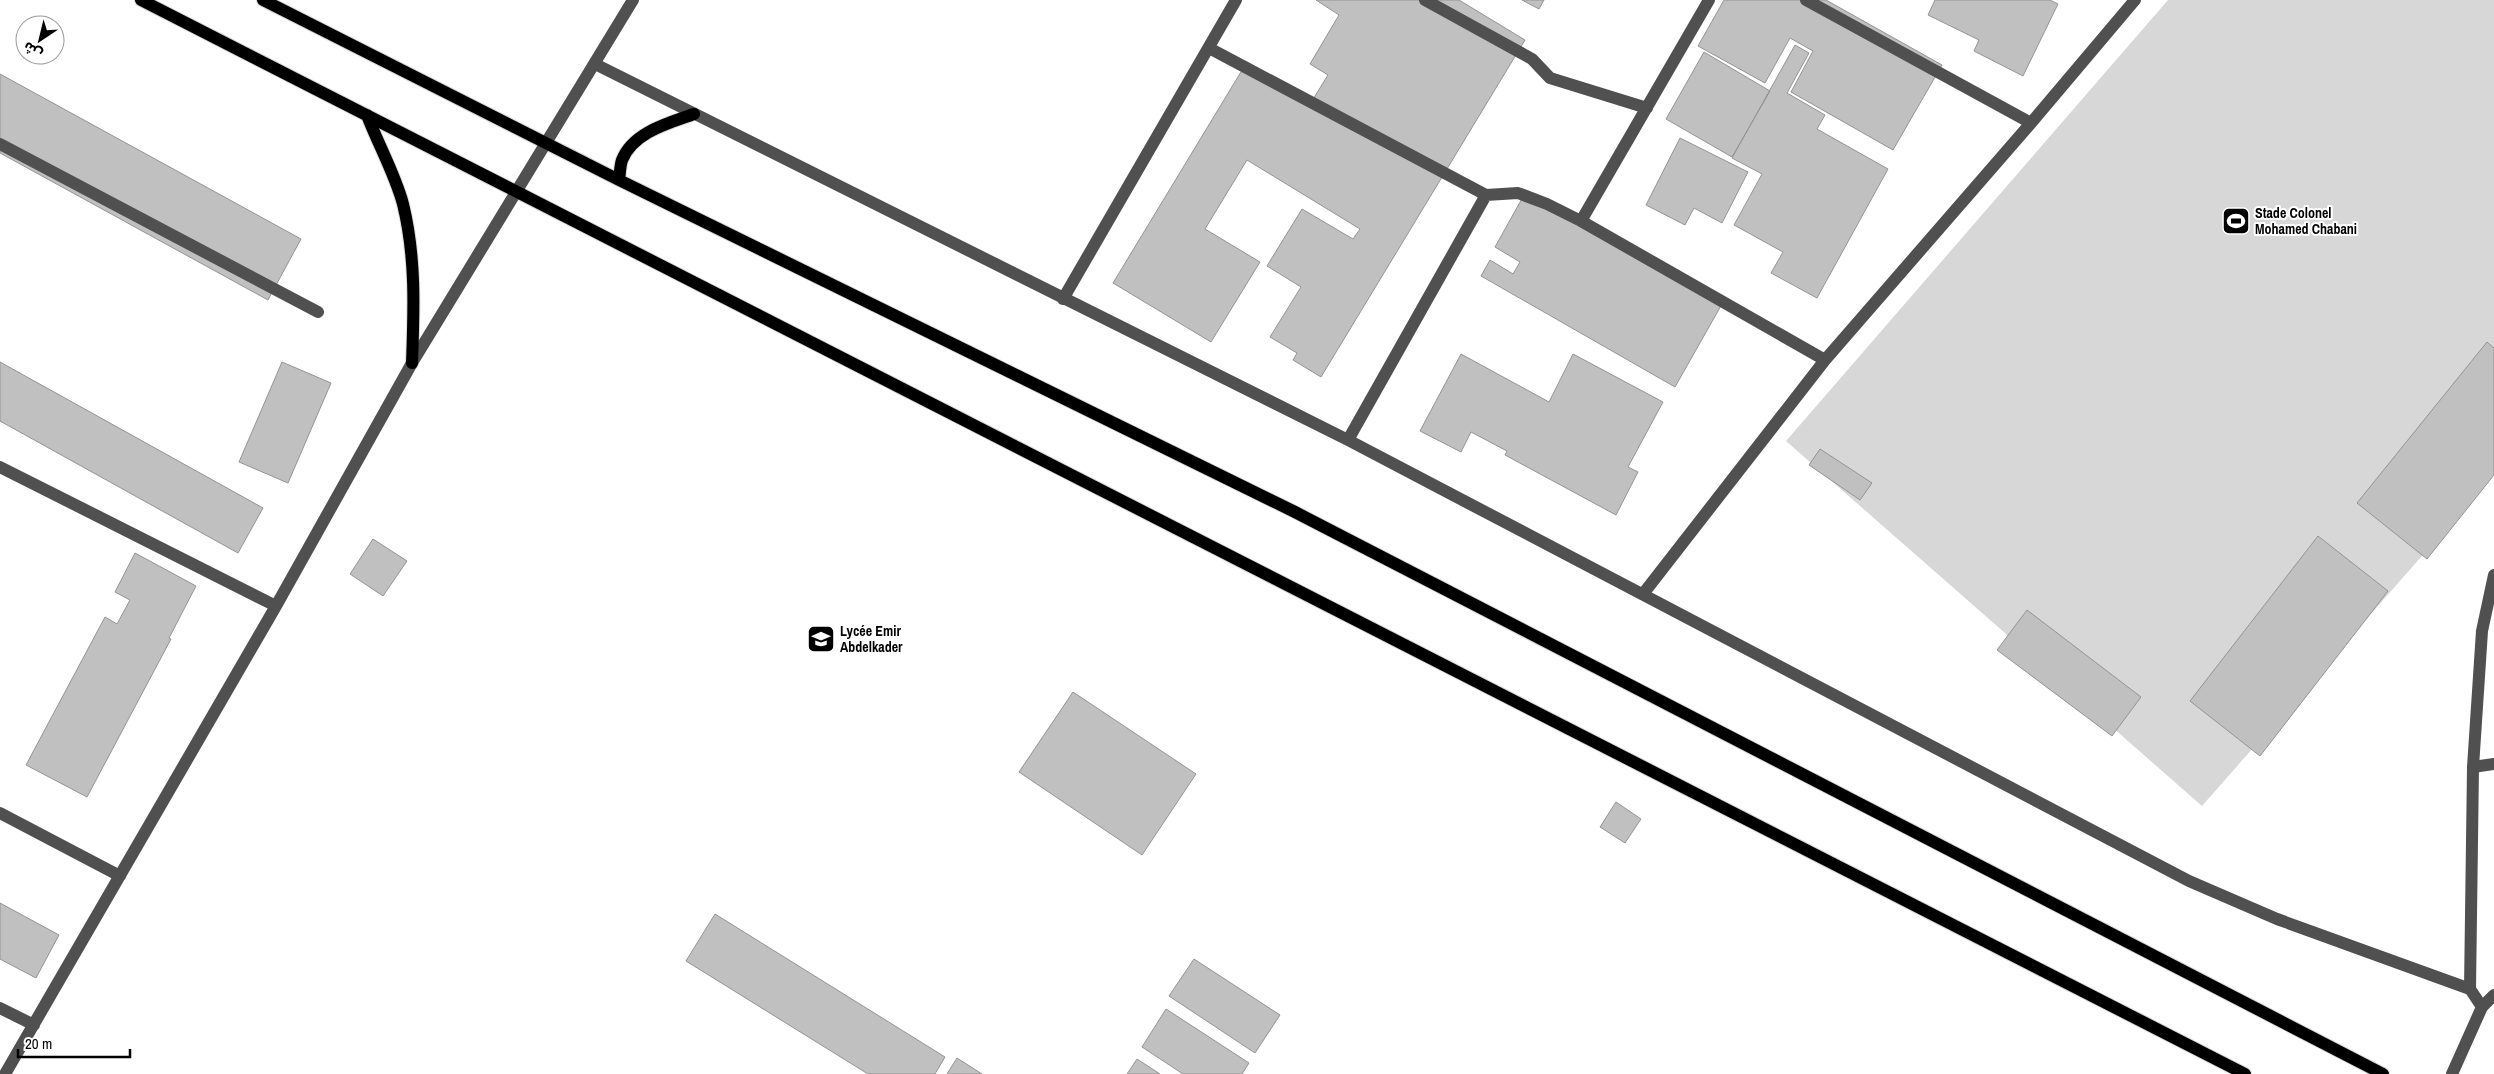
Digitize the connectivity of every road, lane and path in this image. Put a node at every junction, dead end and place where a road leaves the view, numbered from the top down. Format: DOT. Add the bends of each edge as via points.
graph roads {
  1 [pos="141,0"];
  2 [pos="262,0"];
  3 [pos="633,0"];
  4 [pos="1236,0"];
  5 [pos="1425,0"];
  6 [pos="1709,0"];
  7 [pos="1806,0"];
  8 [pos="2134,0"];
  9 [pos="1210,48"];
  10 [pos="595,64"];
  11 [pos="1647,108"];
  12 [pos="694,114"];
  13 [pos="366,115"];
  14 [pos="2032,123"];
  15 [pos="0,144"];
  16 [pos="546,144"];
  17 [pos="618,180"];
  18 [pos="516,193"];
  19 [pos="1486,195"];
  20 [pos="1581,221"];
  21 [pos="1063,300"];
  22 [pos="318,312"];
  23 [pos="1825,360"];
  24 [pos="412,363"];
  25 [pos="1348,440"];
  26 [pos="0,467"];
  27 [pos="2494,575"];
  28 [pos="1643,594"];
  29 [pos="276,606"];
  30 [pos="2494,764"];
  31 [pos="2473,766"];
  32 [pos="0,813"];
  33 [pos="120,876"];
  34 [pos="2470,989"];
  35 [pos="2494,995"];
  36 [pos="2482,1007"];
  37 [pos="0,1008"];
  38 [pos="34,1026"];
  39 [pos="4,1074"];
  40 [pos="2245,1074"];
  41 [pos="2383,1074"];
  42 [pos="2452,1074"];
  1 -- 13 [label="main road"];
  2 -- 16 [label="main road"];
  3 -- 10 [label="street"];
  4 -- 9 [label="street"];
  5 -- 11 [label="street" via="1532,59 1550,78"];
  6 -- 11 [label="street"];
  7 -- 14 [label="street"];
  8 -- 14 [label="street"];
  9 -- 19 [label="street"];
  9 -- 21 [label="street"];
  10 -- 12 [label="street"];
  10 -- 16 [label="street"];
  11 -- 20 [label="street"];
  12 -- 17 [label="main road" via="640,138 622,161"];
  12 -- 21 [label="street"];
  13 -- 18 [label="main road"];
  13 -- 24 [label="main road" via="403,202 411,243 415,286"];
  14 -- 23 [label="street"];
  15 -- 22 [label="street"];
  16 -- 17 [label="main road"];
  16 -- 18 [label="street"];
  17 -- 41 [label="main road" via="1295,512"];
  18 -- 24 [label="street"];
  18 -- 40 [label="main road"];
  19 -- 20 [label="street" via="1518,193"];
  19 -- 25 [label="street"];
  20 -- 23 [label="street"];
  21 -- 25 [label="street"];
  23 -- 28 [label="street"];
  24 -- 29 [label="street"];
  25 -- 28 [label="street"];
  26 -- 29 [label="street"];
  27 -- 31 [label="street" via="2482,631"];
  28 -- 34 [label="street" via="2189,881 2277,919"];
  29 -- 33 [label="street"];
  30 -- 31 [label="street"];
  31 -- 34 [label="street"];
  32 -- 33 [label="street"];
  33 -- 38 [label="street"];
  34 -- 36 [label="street"];
  35 -- 36 [label="street"];
  36 -- 42 [label="street"];
  37 -- 38 [label="street"];
  38 -- 39 [label="street"];
}
